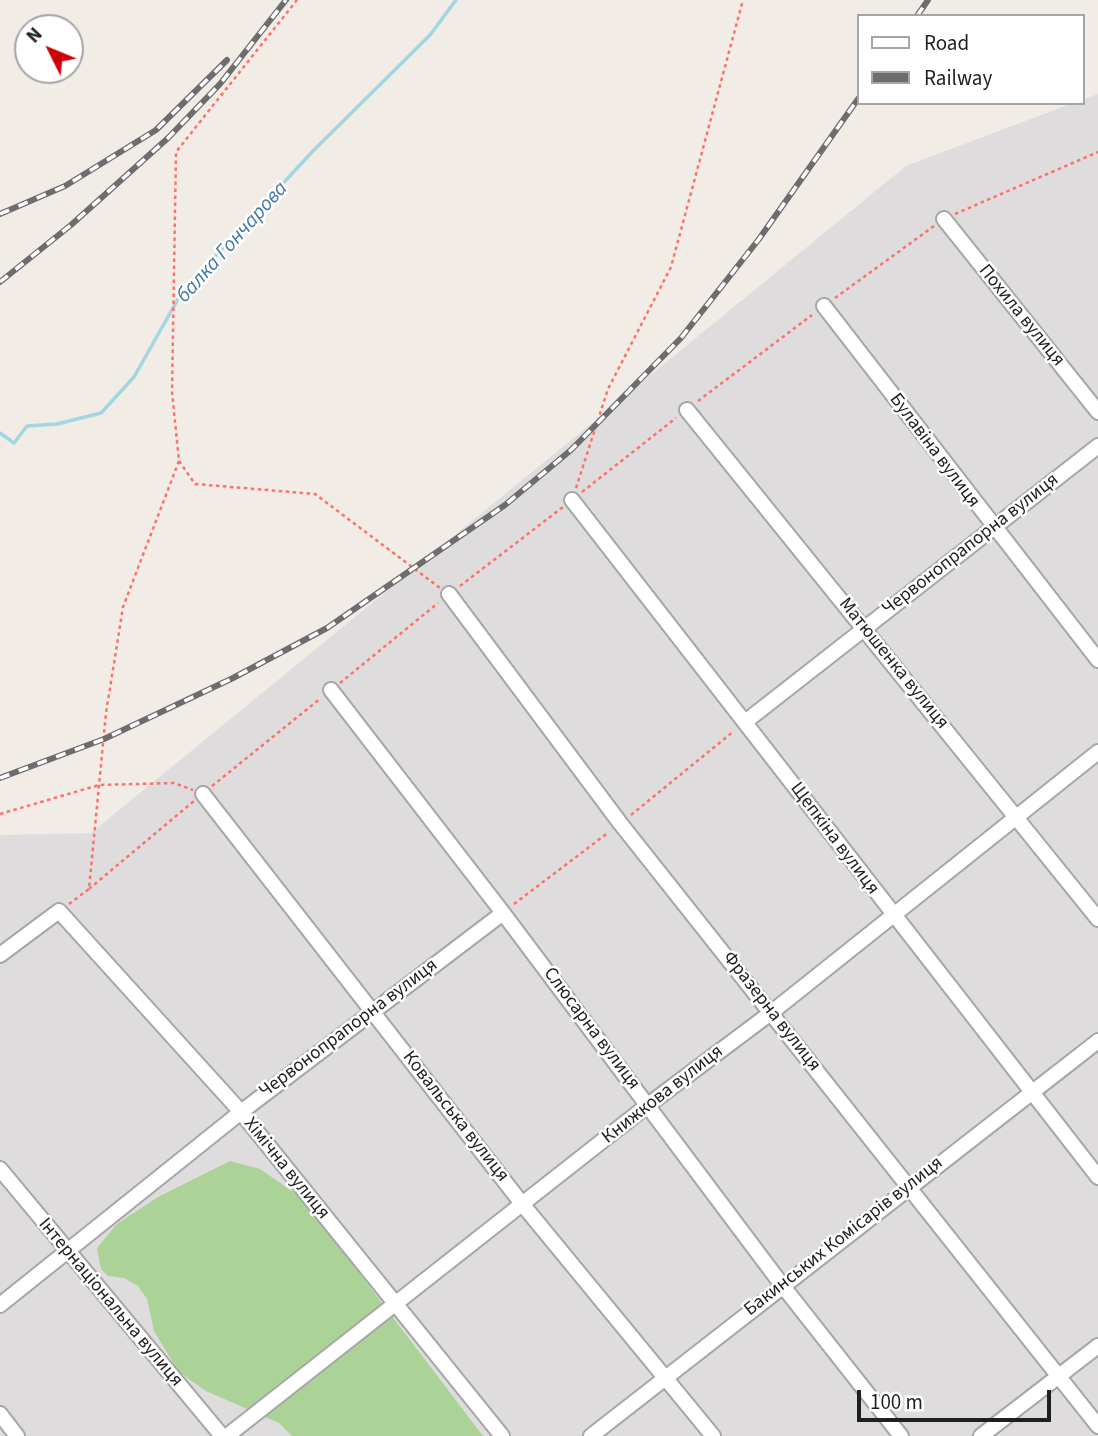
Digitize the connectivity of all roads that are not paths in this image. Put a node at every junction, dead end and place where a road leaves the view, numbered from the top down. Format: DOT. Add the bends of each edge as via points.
graph roads {
  1 [pos="944,219"];
  2 [pos="824,306"];
  3 [pos="687,410"];
  4 [pos="1098,412"];
  5 [pos="1098,446"];
  6 [pos="572,500"];
  7 [pos="993,528"];
  8 [pos="449,594"];
  9 [pos="865,628"];
  10 [pos="1098,660"];
  11 [pos="331,690"];
  12 [pos="745,722"];
  13 [pos="1098,752"];
  14 [pos="202,794"];
  15 [pos="1016,817"];
  16 [pos="503,912"];
  17 [pos="892,916"];
  18 [pos="1098,919"];
  19 [pos="0,955"];
  20 [pos="372,1010"];
  21 [pos="772,1012"];
  22 [pos="1098,1041"];
  23 [pos="1032,1091"];
  24 [pos="648,1105"];
  25 [pos="241,1112"];
  26 [pos="0,1168"];
  27 [pos="1098,1177"];
  28 [pos="908,1187"];
  29 [pos="523,1205"];
  30 [pos="67,1251"];
  31 [pos="782,1285"];
  32 [pos="0,1304"];
  33 [pos="396,1305"];
  34 [pos="1098,1346"];
  35 [pos="1058,1376"];
  36 [pos="665,1378"];
  37 [pos="0,1414"];
  38 [pos="1098,1426"];
  39 [pos="17,1436"];
  40 [pos="222,1436"];
  41 [pos="227,1436"];
  42 [pos="502,1436"];
  43 [pos="592,1436"];
  44 [pos="713,1436"];
  45 [pos="901,1436"];
  46 [pos="981,1436"];
  1 -- 4 [label="street, Похила вулиця"];
  2 -- 7 [label="street, Булавіна вулиця"];
  3 -- 9 [label="street, Матюшенка вулиця"];
  5 -- 7 [label="street, Червонопрапорна вулиця"];
  6 -- 12 [label="street, Щепкіна вулиця"];
  7 -- 9 [label="street, Червонопрапорна вулиця"];
  7 -- 10 [label="street, Булавіна вулиця"];
  8 -- 21 [label="street, Фразерна вулиця" via="620,823"];
  9 -- 12 [label="street, Червонопрапорна вулиця"];
  9 -- 15 [label="street, Матюшенка вулиця"];
  11 -- 16 [label="street, Слюсарна вулиця"];
  12 -- 17 [label="street, Щепкіна вулиця"];
  13 -- 15 [label="street, Книжкова вулиця"];
  14 -- 20 [label="street, Ковальська вулиця"];
  15 -- 17 [label="street, Книжкова вулиця"];
  15 -- 18 [label="street, Матюшенка вулиця"];
  16 -- 20 [label="street, Червонопрапорна вулиця"];
  16 -- 24 [label="street, Слюсарна вулиця"];
  17 -- 21 [label="street, Книжкова вулиця"];
  17 -- 23 [label="street, Щепкіна вулиця"];
  19 -- 25 [label="street, Хімічна вулиця" via="59,911"];
  20 -- 25 [label="street, Червонопрапорна вулиця"];
  20 -- 29 [label="street, Ковальська вулиця"];
  21 -- 24 [label="street, Книжкова вулиця"];
  21 -- 28 [label="street, Фразерна вулиця"];
  22 -- 23 [label="street, Бакинських Комісарів вулиця"];
  23 -- 27 [label="street, Щепкіна вулиця"];
  23 -- 28 [label="street, Бакинських Комісарів вулиця"];
  24 -- 29 [label="street, Книжкова вулиця"];
  24 -- 31 [label="street, Слюсарна вулиця"];
  25 -- 30 [label="street, Червонопрапорна вулиця"];
  25 -- 33 [label="street, Хімічна вулиця"];
  26 -- 30 [label="street, Інтернаціональна вулиця"];
  28 -- 31 [label="street, Бакинських Комісарів вулиця"];
  28 -- 35 [label="street, Фразерна вулиця"];
  29 -- 33 [label="street, Книжкова вулиця"];
  29 -- 36 [label="street, Ковальська вулиця"];
  30 -- 32 [label="street, Червонопрапорна вулиця"];
  30 -- 40 [label="street, Інтернаціональна вулиця"];
  31 -- 36 [label="street, Бакинських Комісарів вулиця"];
  31 -- 45 [label="street, Слюсарна вулиця"];
  33 -- 41 [label="street, Книжкова вулиця"];
  33 -- 42 [label="street, Хімічна вулиця"];
  34 -- 35 [label="street"];
  35 -- 38 [label="street, Фразерна вулиця"];
  35 -- 46 [label="street"];
  36 -- 43 [label="street, Бакинських Комісарів вулиця"];
  36 -- 44 [label="street, Ковальська вулиця"];
  37 -- 39 [label="street"];
}
